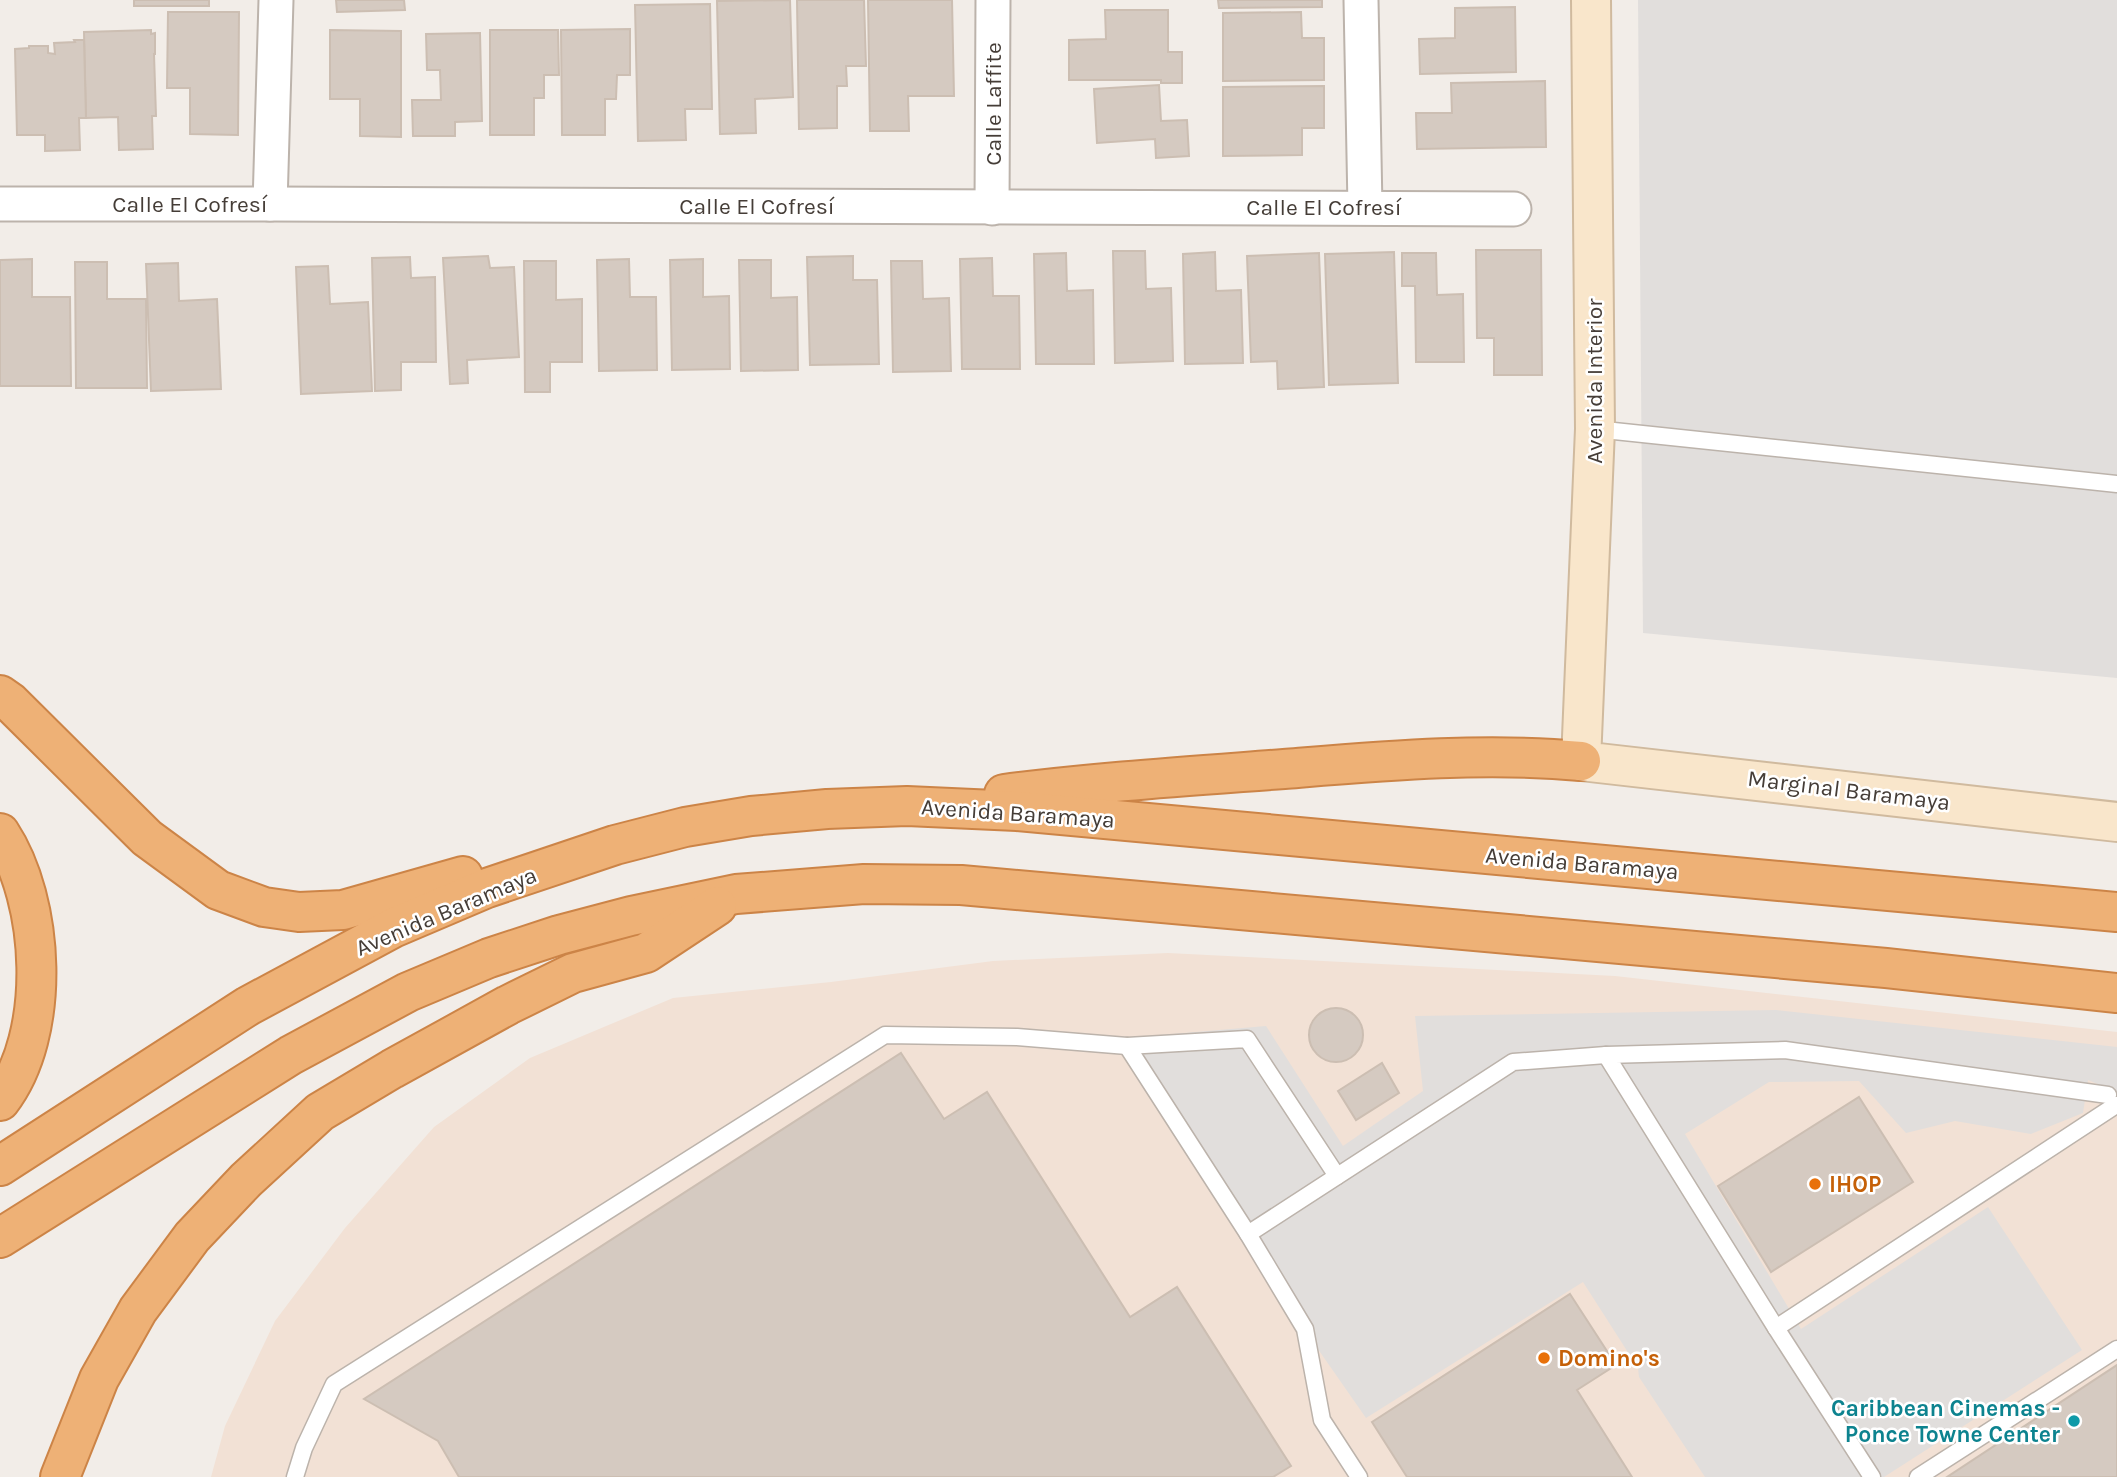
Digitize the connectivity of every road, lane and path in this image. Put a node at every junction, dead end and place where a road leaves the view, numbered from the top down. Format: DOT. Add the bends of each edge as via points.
graph roads {
  1 [pos="276,0"];
  2 [pos="993,0"];
  3 [pos="1361,0"];
  4 [pos="1591,0"];
  5 [pos="270,204"];
  6 [pos="0,205"];
  7 [pos="1365,207"];
  8 [pos="992,208"];
  9 [pos="1514,209"];
  10 [pos="1595,429"];
  11 [pos="2117,484"];
  12 [pos="0,695"];
  13 [pos="1581,761"];
  14 [pos="908,806"];
  15 [pos="2117,822"];
  16 [pos="0,833"];
  17 [pos="615,845"];
  18 [pos="736,894"];
  19 [pos="2117,912"];
  20 [pos="2117,993"];
  21 [pos="1127,1046"];
  22 [pos="1606,1055"];
  23 [pos="2112,1100"];
  24 [pos="0,1101"];
  25 [pos="0,1166"];
  26 [pos="1337,1176"];
  27 [pos="1248,1234"];
  28 [pos="0,1238"];
  29 [pos="1776,1328"];
  30 [pos="2117,1349"];
  31 [pos="60,1477"];
  32 [pos="295,1477"];
  33 [pos="1359,1477"];
  34 [pos="1872,1477"];
  35 [pos="1918,1477"];
  1 -- 5 [label="street"];
  2 -- 8 [label="street, Calle Laffite"];
  3 -- 7 [label="street"];
  4 -- 10 [label="street, Avenida Interior"];
  5 -- 6 [label="street, Calle El Cofresí"];
  5 -- 8 [label="street, Calle El Cofresí"];
  7 -- 8 [label="street, Calle El Cofresí"];
  7 -- 9 [label="street, Calle El Cofresí"];
  10 -- 11 [label="lane"];
  10 -- 13 [label="street, Avenida Interior"];
  12 -- 17 [label="highway" via="147,838 218,890 264,907 299,912 344,910 544,853"];
  13 -- 14 [label="highway" via="1496,756 1415,759 1069,785"];
  13 -- 15 [label="street, Marginal Baramaya"];
  14 -- 17 [label="highway, Avenida Baramaya" via="751,816"];
  14 -- 19 [label="highway, Avenida Baramaya" via="1017,811"];
  16 -- 24 [label="highway" via="12,852 31,908 37,955 24,1056"];
  17 -- 25 [label="highway, Avenida Baramaya" via="487,888 393,928 248,1006"];
  18 -- 20 [label="highway" via="864,884 961,885"];
  18 -- 28 [label="highway" via="559,935 408,992 291,1055"];
  18 -- 31 [label="highway" via="646,953 573,973 320,1112 192,1237 138,1310 99,1379"];
  21 -- 26 [label="lane" via="1247,1039"];
  21 -- 27 [label="lane"];
  21 -- 32 [label="lane" via="1017,1037 885,1035 334,1384"];
  22 -- 23 [label="lane" via="1785,1050"];
  22 -- 26 [label="lane" via="1513,1062"];
  22 -- 29 [label="lane"];
  23 -- 29 [label="lane"];
  26 -- 27 [label="lane"];
  27 -- 33 [label="lane" via="1305,1329 1322,1420"];
  29 -- 34 [label="lane"];
  30 -- 35 [label="lane"];
}
